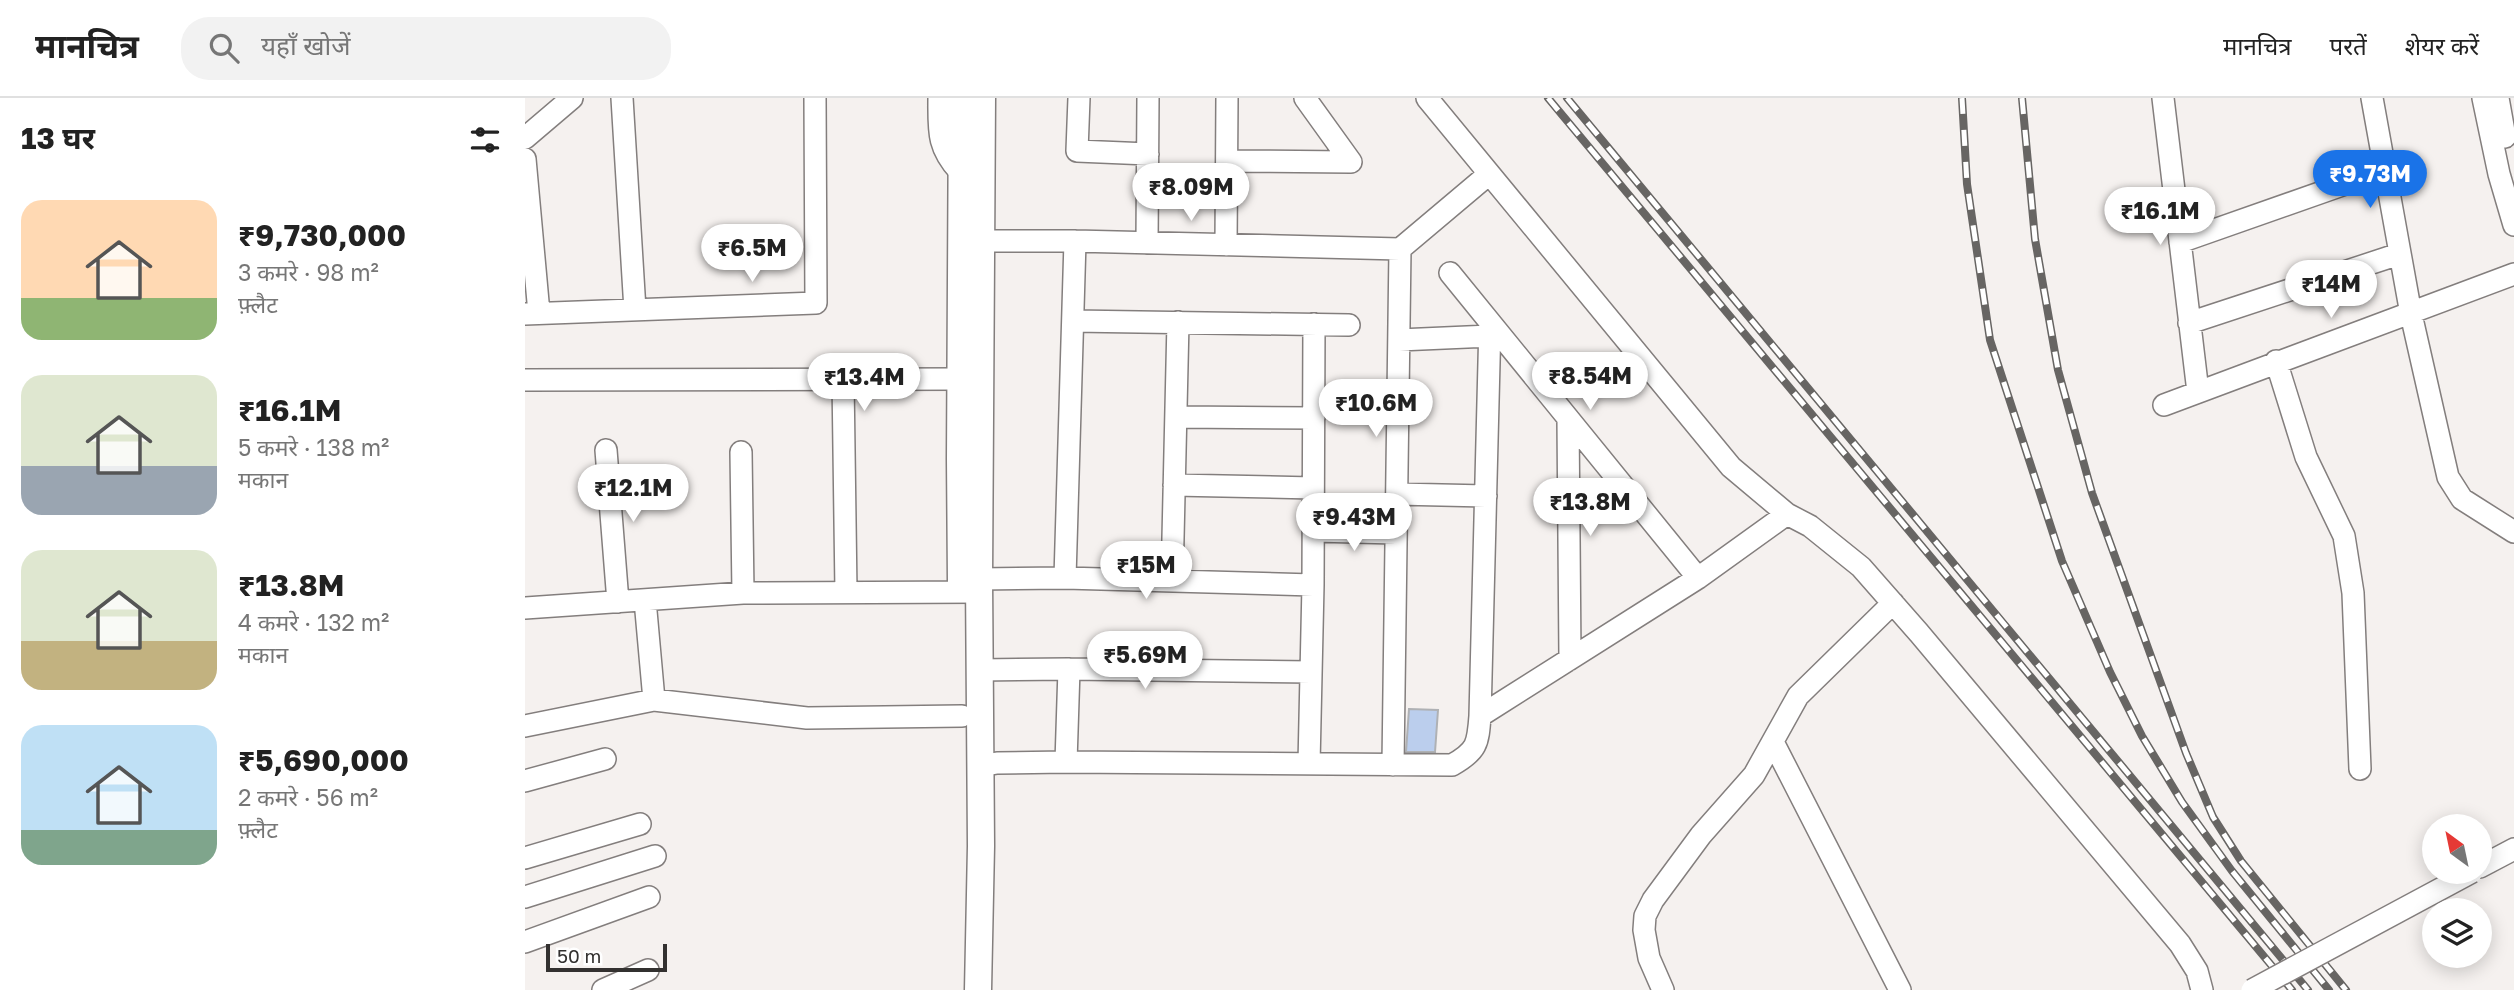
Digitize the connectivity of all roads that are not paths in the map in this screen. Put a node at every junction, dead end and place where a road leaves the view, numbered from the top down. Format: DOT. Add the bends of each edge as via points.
graph roads {
  1 [pos="572,98"];
  2 [pos="622,98"];
  3 [pos="815,98"];
  4 [pos="939,98"];
  5 [pos="962,98"];
  6 [pos="982,98"];
  7 [pos="1079,98"];
  8 [pos="1148,98"];
  9 [pos="1227,98"];
  10 [pos="1305,98"];
  11 [pos="1427,98"];
  12 [pos="2163,98"];
  13 [pos="2372,98"];
  14 [pos="2483,98"];
  15 [pos="2498,98"];
  16 [pos="972,130"];
  17 [pos="525,138"];
  18 [pos="1148,154"];
  19 [pos="525,159"];
  20 [pos="1227,161"];
  21 [pos="2385,170"];
  22 [pos="2510,170"];
  23 [pos="960,172"];
  24 [pos="1489,174"];
  25 [pos="2514,225"];
  26 [pos="981,241"];
  27 [pos="1075,241"];
  28 [pos="2180,242"];
  29 [pos="1147,243"];
  30 [pos="1226,245"];
  31 [pos="1400,249"];
  32 [pos="2399,254"];
  33 [pos="1450,273"];
  34 [pos="2514,274"];
  35 [pos="635,310"];
  36 [pos="532,314"];
  37 [pos="2411,314"];
  38 [pos="1073,321"];
  39 [pos="1178,322"];
  40 [pos="2189,323"];
  41 [pos="1314,324"];
  42 [pos="1349,325"];
  43 [pos="1490,329"];
  44 [pos="1399,340"];
  45 [pos="2276,361"];
  46 [pos="843,379"];
  47 [pos="960,379"];
  48 [pos="525,380"];
  49 [pos="2198,392"];
  50 [pos="2164,405"];
  51 [pos="1176,417"];
  52 [pos="1314,418"];
  53 [pos="1568,418"];
  54 [pos="606,450"];
  55 [pos="741,452"];
  56 [pos="1174,485"];
  57 [pos="1313,488"];
  58 [pos="1397,494"];
  59 [pos="1486,496"];
  60 [pos="1787,514"];
  61 [pos="1314,531"];
  62 [pos="2514,532"];
  63 [pos="1396,533"];
  64 [pos="1065,578"];
  65 [pos="1698,578"];
  66 [pos="1172,581"];
  67 [pos="1313,585"];
  68 [pos="973,588"];
  69 [pos="846,592"];
  70 [pos="743,593"];
  71 [pos="645,600"];
  72 [pos="618,602"];
  73 [pos="1893,603"];
  74 [pos="525,608"];
  75 [pos="1570,659"];
  76 [pos="1069,669"];
  77 [pos="979,670"];
  78 [pos="1311,672"];
  79 [pos="654,700"];
  80 [pos="962,716"];
  81 [pos="1480,716"];
  82 [pos="525,726"];
  83 [pos="1773,742"];
  84 [pos="605,759"];
  85 [pos="1066,762"];
  86 [pos="1309,764"];
  87 [pos="1393,765"];
  88 [pos="980,766"];
  89 [pos="2360,769"];
  90 [pos="525,781"];
  91 [pos="640,824"];
  92 [pos="2514,849"];
  93 [pos="655,856"];
  94 [pos="525,858"];
  95 [pos="2492,861"];
  96 [pos="2450,884"];
  97 [pos="525,897"];
  98 [pos="649,897"];
  99 [pos="525,942"];
  100 [pos="648,970"];
  101 [pos="603,990"];
  102 [pos="960,990"];
  103 [pos="978,990"];
  104 [pos="1663,990"];
  105 [pos="1900,990"];
  106 [pos="2202,990"];
  107 [pos="2252,990"];
  1 -- 17 [label="street"];
  2 -- 35 [label="street"];
  3 -- 35 [label="street" via="816,303"];
  4 -- 23 [label="street" via="942,147"];
  5 -- 16 [label="main road"];
  6 -- 16 [label="main road"];
  7 -- 18 [label="street" via="1077,150"];
  8 -- 18 [label="street"];
  9 -- 20 [label="street"];
  10 -- 20 [label="street" via="1351,162"];
  11 -- 24 [label="street"];
  12 -- 28 [label="street"];
  13 -- 21 [label="street"];
  14 -- 22 [label="street"];
  15 -- 22 [label="street"];
  16 -- 23 [label="main road"];
  16 -- 26 [label="main road"];
  18 -- 29 [label="street"];
  19 -- 36 [label="street"];
  20 -- 30 [label="street"];
  21 -- 28 [label="street"];
  21 -- 32 [label="street"];
  22 -- 25 [label="street"];
  23 -- 47 [label="main road"];
  24 -- 31 [label="street"];
  24 -- 60 [label="street" via="1731,467"];
  26 -- 27 [label="street"];
  26 -- 68 [label="main road" via="982,378"];
  27 -- 29 [label="street"];
  27 -- 38 [label="street"];
  28 -- 40 [label="street"];
  29 -- 30 [label="street"];
  30 -- 31 [label="street"];
  31 -- 44 [label="street"];
  32 -- 37 [label="street"];
  32 -- 40 [label="street"];
  33 -- 43 [label="street"];
  34 -- 37 [label="street"];
  35 -- 36 [label="street"];
  37 -- 45 [label="street"];
  37 -- 62 [label="street" via="2448,477 2462,499"];
  38 -- 39 [label="street"];
  38 -- 64 [label="street"];
  39 -- 41 [label="street"];
  39 -- 51 [label="street"];
  40 -- 49 [label="street"];
  41 -- 42 [label="street"];
  41 -- 52 [label="street"];
  43 -- 44 [label="street"];
  43 -- 53 [label="street"];
  43 -- 59 [label="street"];
  44 -- 58 [label="street"];
  45 -- 49 [label="street"];
  45 -- 89 [label="street" via="2306,457 2344,536 2353,593"];
  46 -- 47 [label="street"];
  46 -- 48 [label="street"];
  46 -- 69 [label="street"];
  47 -- 68 [label="main road"];
  49 -- 50 [label="street"];
  51 -- 52 [label="street"];
  51 -- 56 [label="street"];
  52 -- 57 [label="street"];
  53 -- 65 [label="street"];
  53 -- 75 [label="street"];
  54 -- 72 [label="street"];
  55 -- 70 [label="street"];
  56 -- 57 [label="street"];
  56 -- 66 [label="street"];
  57 -- 61 [label="street"];
  58 -- 59 [label="street"];
  58 -- 63 [label="street"];
  59 -- 81 [label="street"];
  60 -- 65 [label="street"];
  60 -- 73 [label="street" via="1843,551"];
  61 -- 63 [label="street"];
  61 -- 67 [label="street"];
  63 -- 87 [label="street"];
  64 -- 66 [label="street"];
  64 -- 68 [label="street"];
  65 -- 75 [label="street"];
  66 -- 67 [label="street"];
  67 -- 78 [label="street"];
  68 -- 69 [label="street"];
  68 -- 77 [label="main road"];
  68 -- 80 [label="main road"];
  69 -- 70 [label="street"];
  70 -- 71 [label="street"];
  71 -- 72 [label="street"];
  71 -- 79 [label="street"];
  72 -- 74 [label="street"];
  73 -- 83 [label="street" via="1798,696"];
  73 -- 106 [label="street" via="2180,944 2197,971"];
  75 -- 81 [label="street"];
  76 -- 77 [label="street"];
  76 -- 78 [label="street"];
  76 -- 85 [label="street"];
  77 -- 88 [label="main road"];
  78 -- 86 [label="street"];
  79 -- 80 [label="street" via="807,718"];
  79 -- 82 [label="street"];
  80 -- 102 [label="main road"];
  81 -- 87 [label="street" via="1478,742 1470,755 1452,765"];
  83 -- 104 [label="street" via="1754,775 1701,835 1645,916 1649,958"];
  83 -- 105 [label="street"];
  84 -- 90 [label="street"];
  85 -- 86 [label="street"];
  85 -- 88 [label="street"];
  86 -- 87 [label="street"];
  88 -- 103 [label="main road"];
  91 -- 94 [label="street"];
  92 -- 95 [label="street"];
  93 -- 97 [label="street"];
  96 -- 107 [label="street, bridge"];
  98 -- 99 [label="street"];
  100 -- 101 [label="street"];
}
